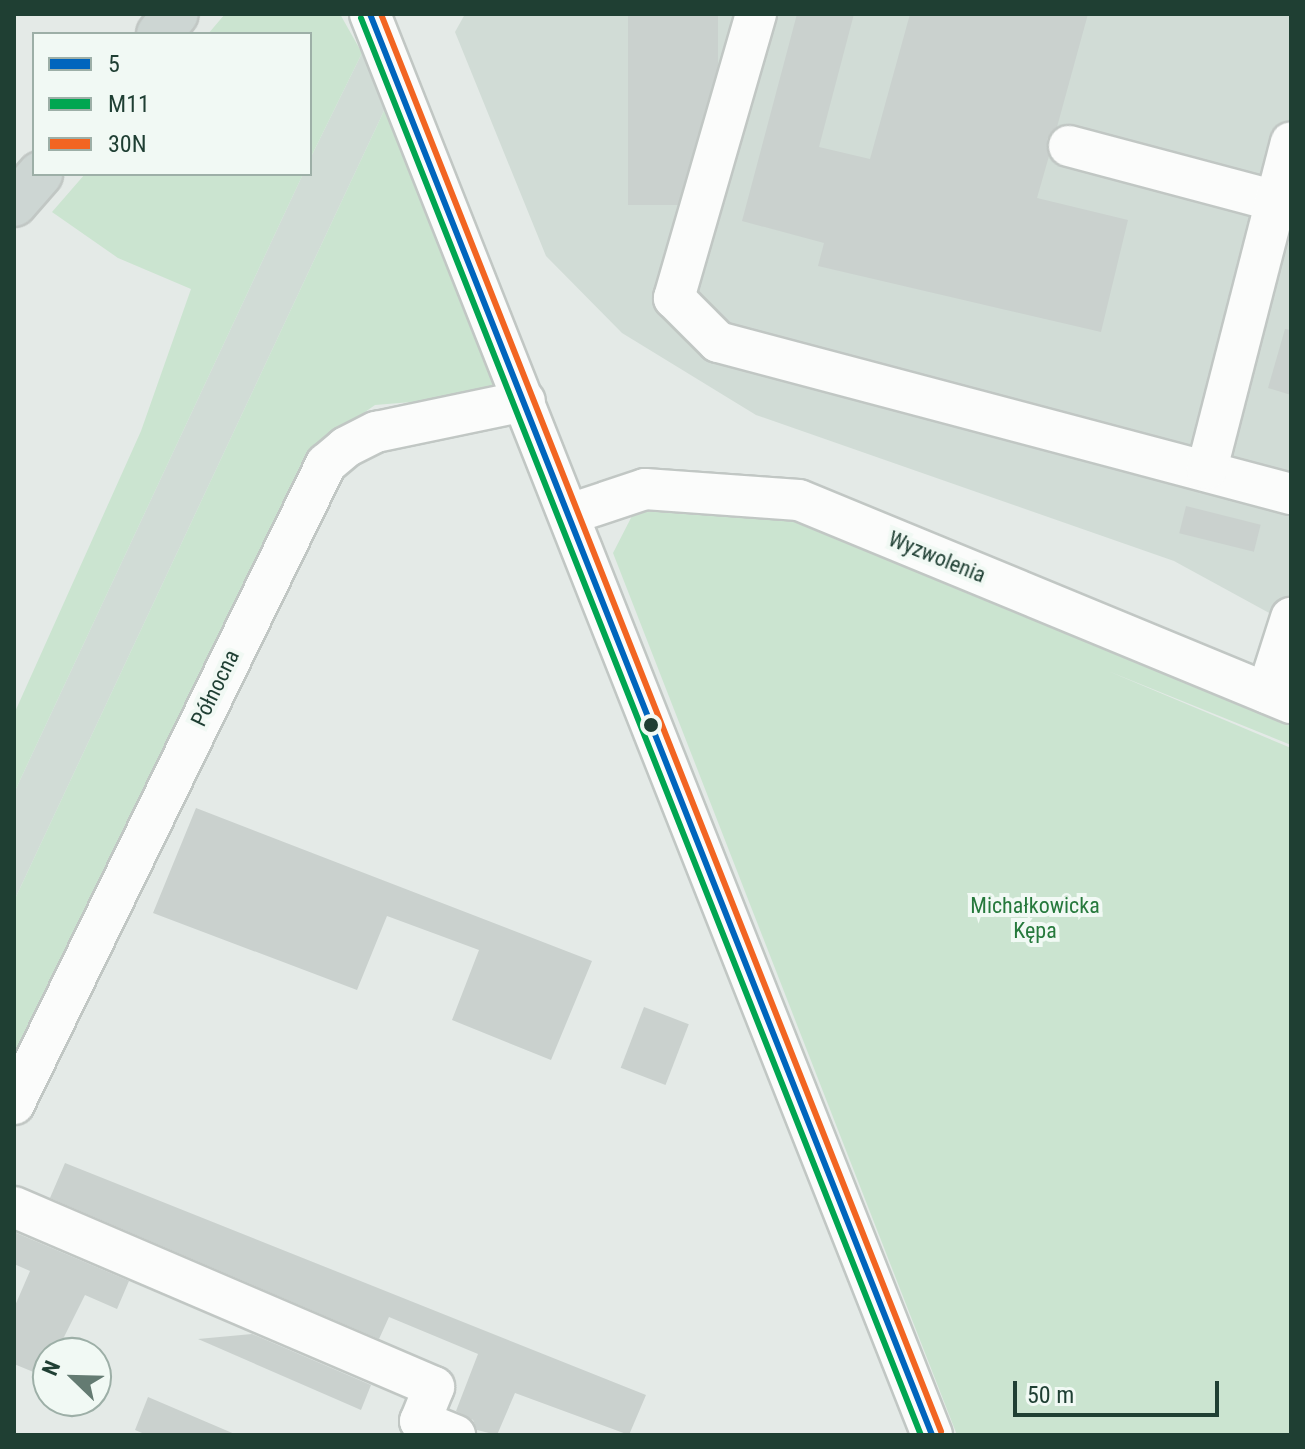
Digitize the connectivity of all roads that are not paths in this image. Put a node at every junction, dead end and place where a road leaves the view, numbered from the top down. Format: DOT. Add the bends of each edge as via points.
graph roads {
  1 [pos="176,14"];
  2 [pos="370,14"];
  3 [pos="756,14"];
  4 [pos="161,32"];
  5 [pos="1291,143"];
  6 [pos="1069,146"];
  7 [pos="38,176"];
  8 [pos="1275,201"];
  9 [pos="14,204"];
  10 [pos="525,401"];
  11 [pos="1207,469"];
  12 [pos="1291,494"];
  13 [pos="570,514"];
  14 [pos="1291,618"];
  15 [pos="1279,698"];
  16 [pos="14,1104"];
  17 [pos="14,1207"];
  18 [pos="455,1435"];
  19 [pos="932,1435"];
  1 -- 4 [label="main road"];
  2 -- 10 [label="street"];
  3 -- 11 [label="street" via="674,298 718,342"];
  5 -- 8 [label="street"];
  6 -- 8 [label="street"];
  7 -- 9 [label="main road"];
  8 -- 11 [label="street"];
  10 -- 13 [label="street"];
  10 -- 16 [label="street, Północna" via="376,432 326,464"];
  11 -- 12 [label="street"];
  13 -- 15 [label="street, Wyzwolenia" via="645,489 799,500"];
  13 -- 19 [label="street"];
  14 -- 15 [label="street"];
  17 -- 18 [label="street" via="434,1387 420,1421"];
}
